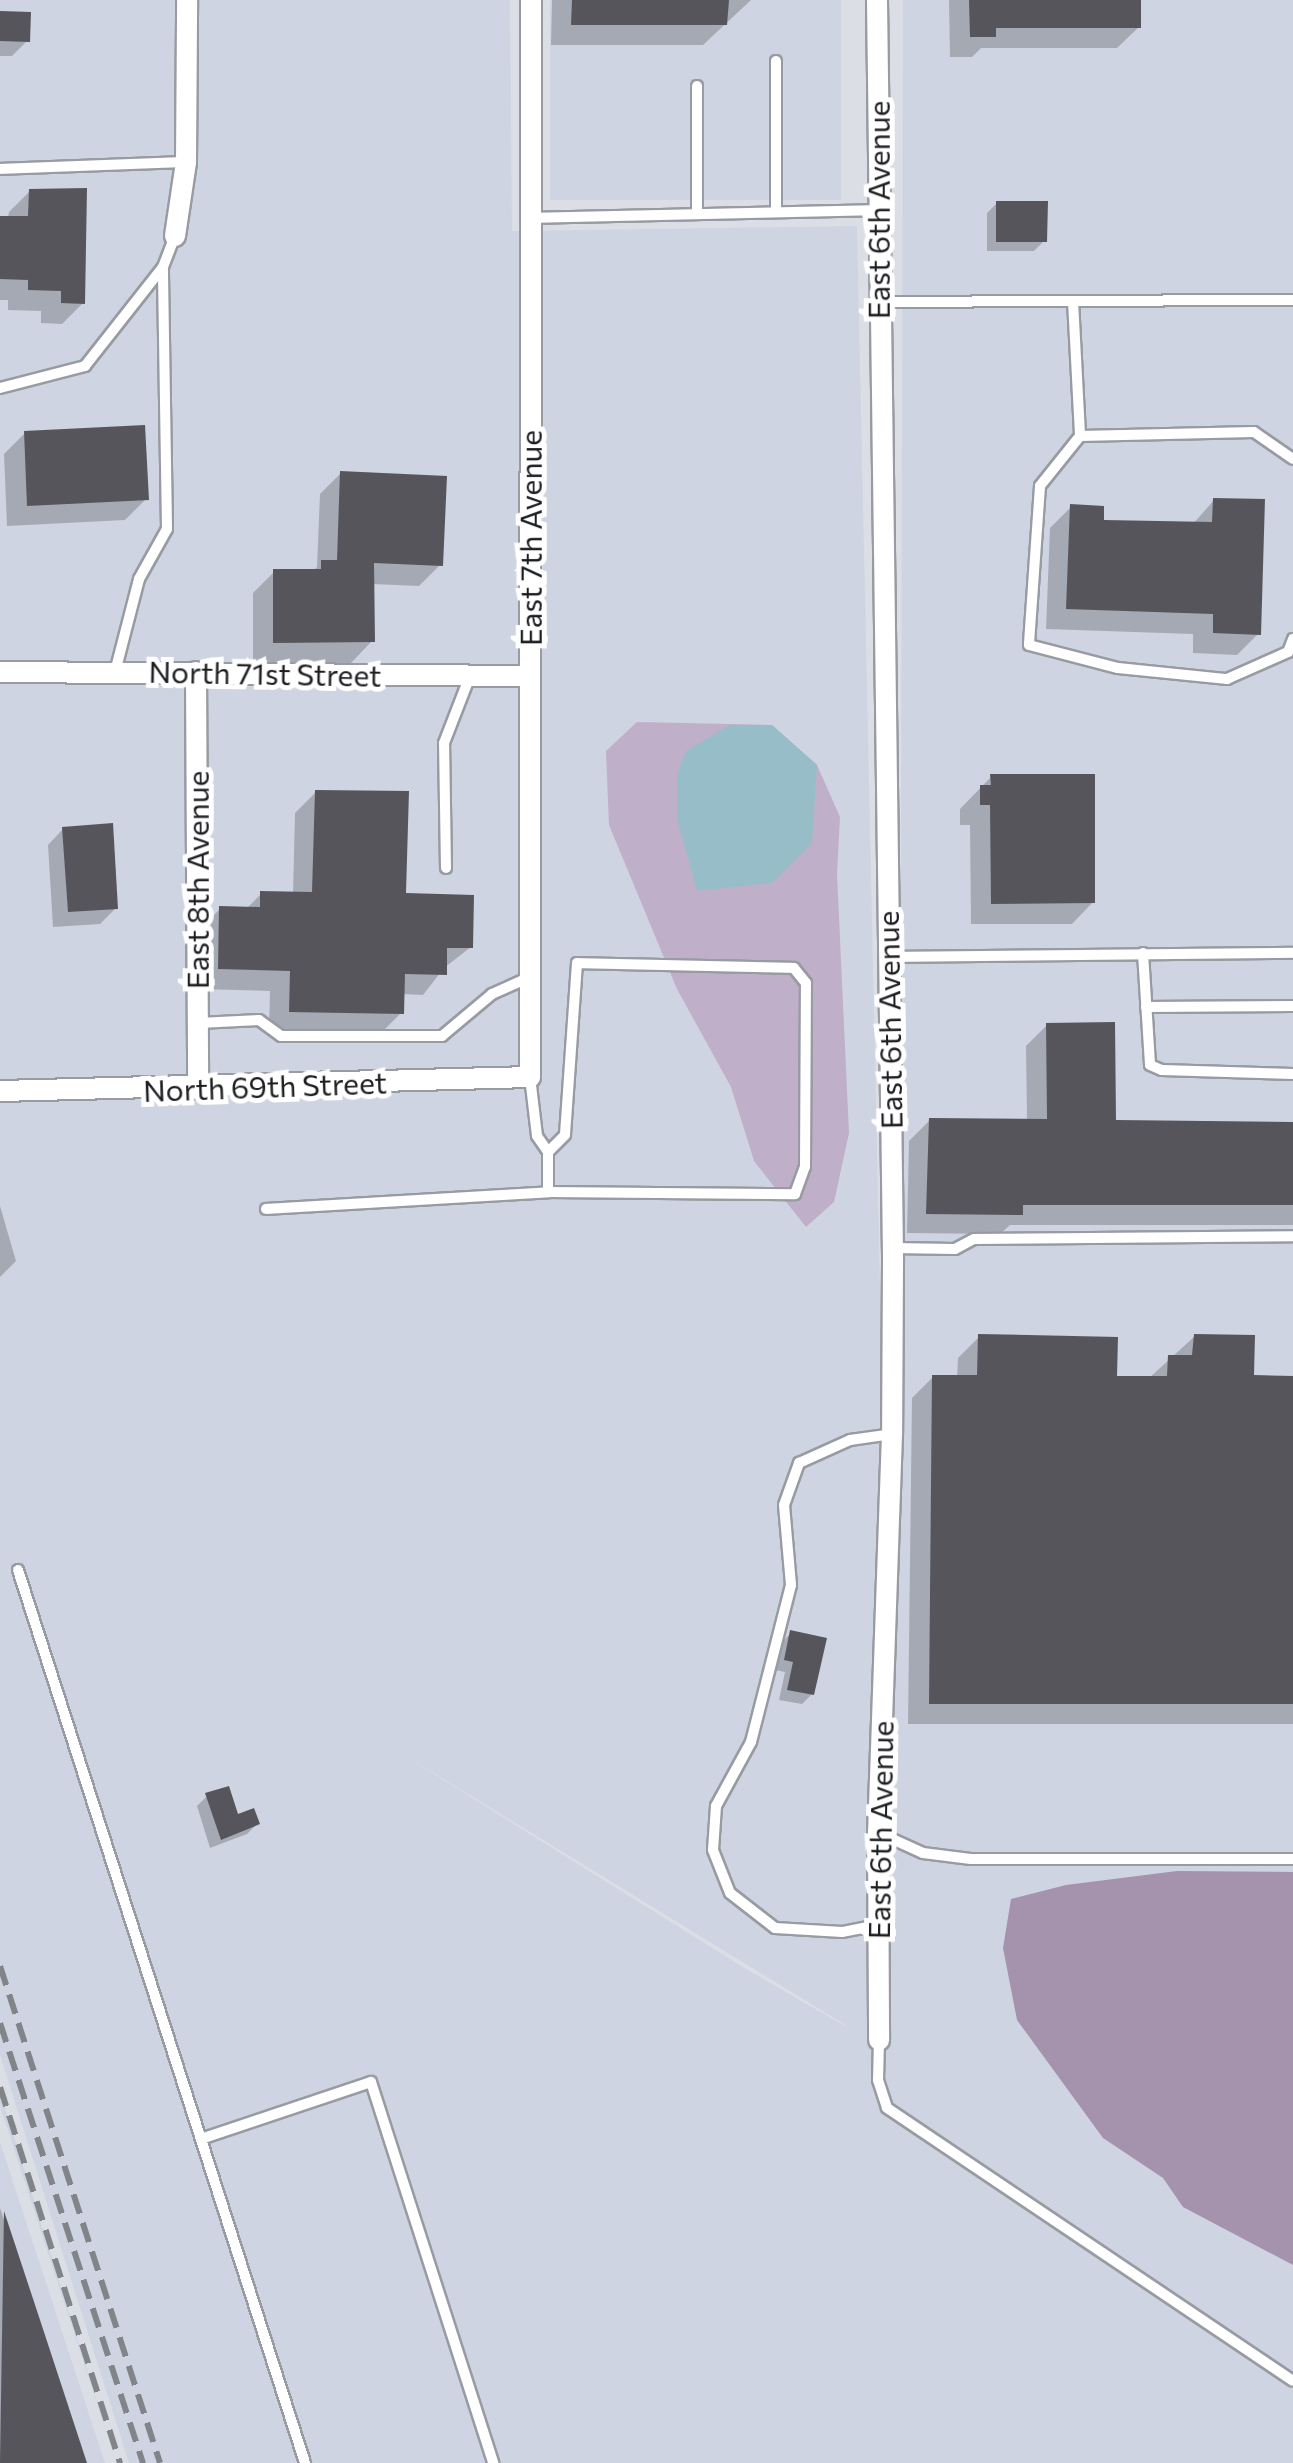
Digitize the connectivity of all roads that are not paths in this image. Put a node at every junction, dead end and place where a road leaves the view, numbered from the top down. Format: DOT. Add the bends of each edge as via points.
graph roads {
  1 [pos="187,0"];
  2 [pos="531,0"];
  3 [pos="877,0"];
  4 [pos="776,61"];
  5 [pos="697,86"];
  6 [pos="186,162"];
  7 [pos="0,169"];
  8 [pos="877,210"];
  9 [pos="776,212"];
  10 [pos="697,214"];
  11 [pos="531,218"];
  12 [pos="175,236"];
  13 [pos="162,268"];
  14 [pos="1293,300"];
  15 [pos="1073,301"];
  16 [pos="878,302"];
  17 [pos="0,388"];
  18 [pos="1080,436"];
  19 [pos="1293,459"];
  20 [pos="1293,639"];
  21 [pos="0,672"];
  22 [pos="115,672"];
  23 [pos="196,672"];
  24 [pos="470,676"];
  25 [pos="530,676"];
  26 [pos="446,868"];
  27 [pos="1143,953"];
  28 [pos="1293,953"];
  29 [pos="888,957"];
  30 [pos="530,977"];
  31 [pos="1293,1006"];
  32 [pos="1146,1007"];
  33 [pos="198,1023"];
  34 [pos="1293,1074"];
  35 [pos="530,1077"];
  36 [pos="198,1089"];
  37 [pos="0,1091"];
  38 [pos="548,1152"];
  39 [pos="548,1192"];
  40 [pos="266,1209"];
  41 [pos="1293,1236"];
  42 [pos="892,1248"];
  43 [pos="892,1434"];
  44 [pos="18,1570"];
  45 [pos="878,1832"];
  46 [pos="1293,1859"];
  47 [pos="878,1925"];
  48 [pos="879,2040"];
  49 [pos="200,2138"];
  50 [pos="1293,2381"];
  51 [pos="304,2463"];
  52 [pos="492,2463"];
  1 -- 6 [label="street"];
  2 -- 11 [label="street, East 7th Avenue"];
  3 -- 8 [label="street, East 6th Avenue"];
  4 -- 9 [label="lane"];
  5 -- 10 [label="lane"];
  6 -- 7 [label="lane"];
  6 -- 12 [label="street"];
  8 -- 9 [label="lane"];
  8 -- 16 [label="street, East 6th Avenue"];
  9 -- 10 [label="lane"];
  10 -- 11 [label="lane"];
  11 -- 25 [label="street, East 7th Avenue"];
  12 -- 13 [label="lane"];
  13 -- 17 [label="lane" via="85,366"];
  13 -- 22 [label="lane" via="167,530 139,579"];
  14 -- 15 [label="lane"];
  15 -- 16 [label="lane"];
  15 -- 18 [label="lane"];
  16 -- 29 [label="street, East 6th Avenue"];
  18 -- 19 [label="lane" via="1254,432"];
  18 -- 20 [label="lane" via="1040,486 1029,646 1118,668 1226,679 1288,652"];
  21 -- 22 [label="street, North 71st Street"];
  22 -- 23 [label="street, North 71st Street"];
  23 -- 24 [label="street, North 71st Street"];
  23 -- 33 [label="street, East 8th Avenue"];
  24 -- 25 [label="street, North 71st Street"];
  24 -- 26 [label="lane" via="444,743"];
  25 -- 30 [label="street, East 7th Avenue"];
  27 -- 28 [label="lane"];
  27 -- 29 [label="lane"];
  27 -- 32 [label="lane"];
  29 -- 42 [label="street, East 6th Avenue"];
  30 -- 33 [label="lane" via="492,994 442,1036 281,1036 259,1020"];
  30 -- 35 [label="street, East 7th Avenue"];
  31 -- 32 [label="lane"];
  32 -- 34 [label="lane" via="1150,1065"];
  33 -- 36 [label="street, East 8th Avenue"];
  35 -- 36 [label="street, North 69th Street"];
  35 -- 38 [label="lane" via="538,1136"];
  36 -- 37 [label="street, North 69th Street"];
  38 -- 39 [label="lane"];
  38 -- 39 [label="lane" via="565,1135 577,963 794,968 806,983 804,1168 795,1194"];
  39 -- 40 [label="lane"];
  41 -- 42 [label="lane" via="974,1239 955,1249"];
  42 -- 43 [label="street, East 6th Avenue"];
  43 -- 45 [label="street, East 6th Avenue"];
  43 -- 47 [label="lane" via="850,1440 799,1463 784,1504 790,1585 751,1742 716,1806 714,1850 730,1893 775,1928 842,1932"];
  44 -- 49 [label="lane"];
  45 -- 46 [label="lane" via="923,1853 971,1859"];
  45 -- 47 [label="street, East 6th Avenue"];
  47 -- 48 [label="street, East 6th Avenue"];
  48 -- 50 [label="lane" via="878,2080 887,2108"];
  49 -- 51 [label="lane"];
  49 -- 52 [label="lane" via="371,2082"];
}
